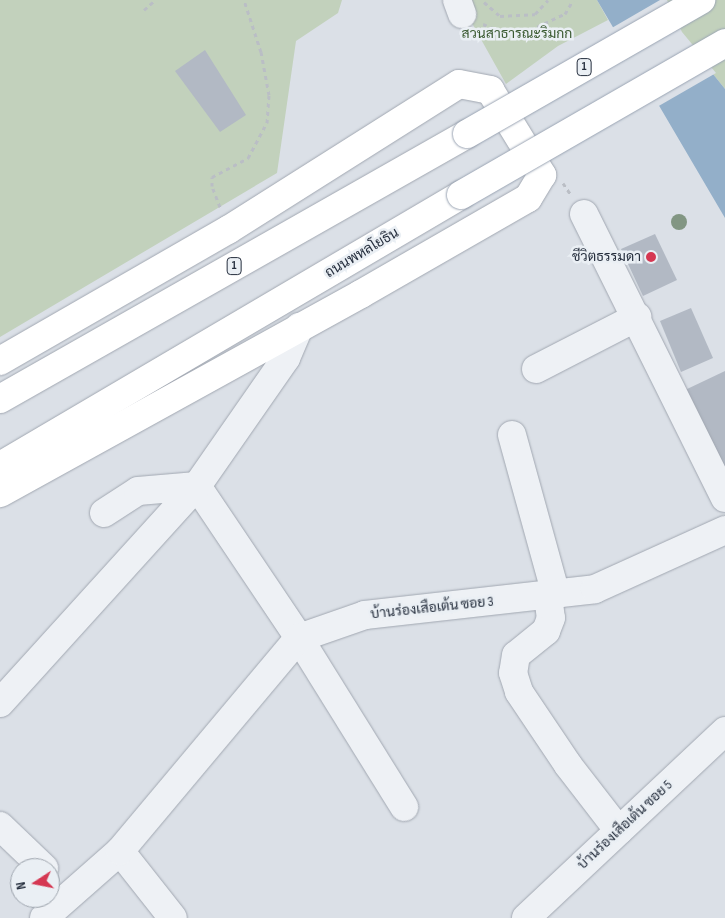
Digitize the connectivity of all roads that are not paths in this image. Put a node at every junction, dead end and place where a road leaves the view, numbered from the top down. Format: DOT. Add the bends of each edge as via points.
graph roads {
  1 [pos="701,0"];
  2 [pos="725,44"];
  3 [pos="584,214"];
  4 [pos="637,318"];
  5 [pos="299,327"];
  6 [pos="0,361"];
  7 [pos="536,369"];
  8 [pos="0,399"];
  9 [pos="512,435"];
  10 [pos="0,466"];
  11 [pos="197,486"];
  12 [pos="0,493"];
  13 [pos="725,498"];
  14 [pos="104,513"];
  15 [pos="725,530"];
  16 [pos="552,595"];
  17 [pos="299,638"];
  18 [pos="0,703"];
  19 [pos="725,731"];
  20 [pos="404,807"];
  21 [pos="0,826"];
  22 [pos="619,831"];
  23 [pos="120,851"];
  24 [pos="34,858"];
  25 [pos="60,883"];
  26 [pos="72,894"];
  27 [pos="44,918"];
  28 [pos="173,918"];
  29 [pos="526,918"];
  1 -- 8 [label="main road, 1, bridge"];
  2 -- 10 [label="main road, ถนนพหลโยธิน, bridge"];
  3 -- 4 [label="street"];
  4 -- 7 [label="street"];
  4 -- 13 [label="street"];
  5 -- 6 [label="main road" via="528,198 542,175 490,90 460,84 228,230"];
  5 -- 11 [label="street" via="286,358"];
  5 -- 12 [label="main road"];
  9 -- 16 [label="street"];
  11 -- 14 [label="street" via="138,491"];
  11 -- 17 [label="street"];
  11 -- 18 [label="street"];
  15 -- 16 [label="street, บ้านร่องเสือเต้น ซอย 3" via="595,589"];
  16 -- 17 [label="street, บ้านร่องเสือเต้น ซอย 3" via="364,615"];
  16 -- 22 [label="street" via="551,618 546,630 516,655 513,672 519,692 568,765"];
  17 -- 20 [label="street"];
  17 -- 23 [label="street"];
  19 -- 22 [label="street, บ้านร่องเสือเต้น ซอย 5"];
  21 -- 24 [label="street"];
  22 -- 29 [label="street, บ้านร่องเสือเต้น ซอย 5"];
  23 -- 26 [label="street"];
  23 -- 28 [label="street"];
  25 -- 26 [label="street"];
  26 -- 27 [label="street"];
}
